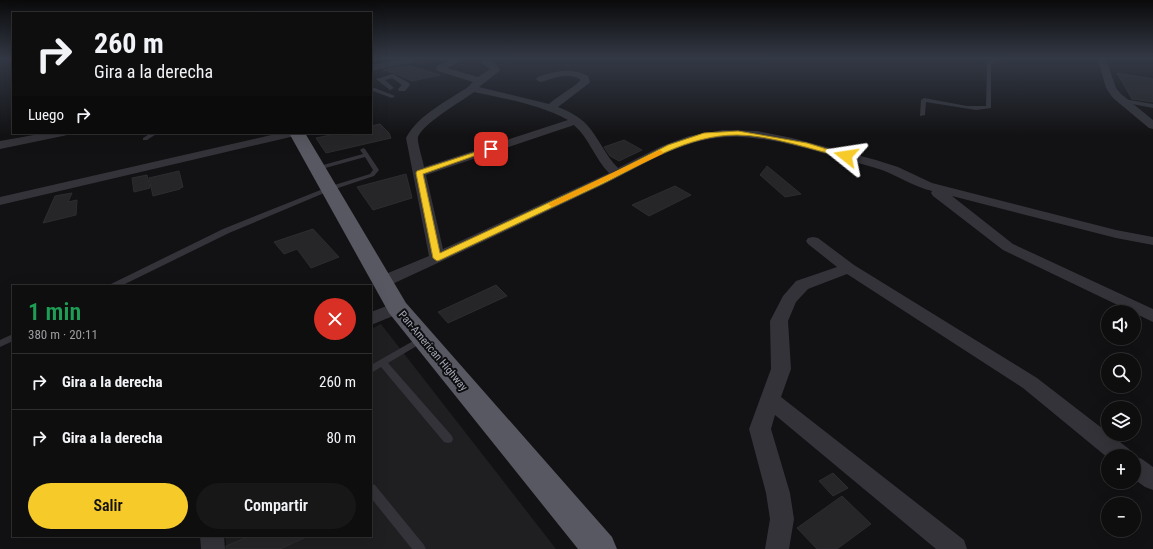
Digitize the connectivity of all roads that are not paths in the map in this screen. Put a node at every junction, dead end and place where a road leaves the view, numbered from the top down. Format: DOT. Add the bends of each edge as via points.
graph roads {
  1 [pos="385,85"];
  2 [pos="405,85"];
  3 [pos="409,85"];
  4 [pos="475,85"];
  5 [pos="582,85"];
  6 [pos="988,85"];
  7 [pos="1109,85"];
  8 [pos="373,88"];
  9 [pos="402,88"];
  10 [pos="391,92"];
  11 [pos="1124,102"];
  12 [pos="1153,106"];
  13 [pos="551,108"];
  14 [pos="922,115"];
  15 [pos="576,121"];
  16 [pos="1153,126"];
  17 [pos="57,134"];
  18 [pos="152,134"];
  19 [pos="292,134"];
  20 [pos="297,134"];
  21 [pos="145,139"];
  22 [pos="0,144"];
  23 [pos="419,173"];
  24 [pos="617,174"];
  25 [pos="326,182"];
  26 [pos="927,186"];
  27 [pos="0,201"];
  28 [pos="813,241"];
  29 [pos="1153,241"];
  30 [pos="437,258"];
  31 [pos="848,268"];
  32 [pos="382,282"];
  33 [pos="116,285"];
  34 [pos="397,308"];
  35 [pos="1153,316"];
  36 [pos="372,319"];
  37 [pos="12,338"];
  38 [pos="423,339"];
  39 [pos="0,344"];
  40 [pos="382,362"];
  41 [pos="372,368"];
  42 [pos="770,399"];
  43 [pos="448,439"];
  44 [pos="1113,449"];
  45 [pos="1141,471"];
  46 [pos="1153,480"];
  47 [pos="372,490"];
  48 [pos="212,537"];
  49 [pos="213,549"];
  50 [pos="420,549"];
  51 [pos="600,549"];
  52 [pos="777,549"];
  53 [pos="955,549"];
  1 -- 10 [label="street"];
  2 -- 9 [label="street"];
  3 -- 9 [label="street"];
  4 -- 13 [label="street"];
  4 -- 23 [label="street" via="416,130 412,138"];
  5 -- 13 [label="street"];
  6 -- 14 [label="lane" via="989,107 985,109 924,100"];
  7 -- 11 [label="street"];
  8 -- 10 [label="street"];
  9 -- 10 [label="street"];
  11 -- 12 [label="lane"];
  11 -- 16 [label="street"];
  13 -- 15 [label="street"];
  15 -- 23 [label="street"];
  15 -- 24 [label="street" via="607,166"];
  17 -- 22 [label="street"];
  18 -- 21 [label="lane"];
  19 -- 27 [label="street"];
  20 -- 25 [label="highway, Pan-American Highway"];
  23 -- 30 [label="street"];
  24 -- 26 [label="street" via="670,147 704,135 738,133 807,145 899,172"];
  24 -- 30 [label="street"];
  25 -- 25 [label="lane" via="372,175 376,170 364,152"];
  25 -- 32 [label="highway, Pan-American Highway"];
  25 -- 33 [label="lane"];
  26 -- 29 [label="street"];
  26 -- 35 [label="street" via="1008,247"];
  28 -- 31 [label="street"];
  30 -- 32 [label="street"];
  31 -- 42 [label="street" via="802,285 789,300 779,321 781,369"];
  31 -- 44 [label="street" via="1030,383"];
  32 -- 34 [label="highway, Pan-American Highway"];
  34 -- 36 [label="street"];
  34 -- 38 [label="highway, Pan-American Highway"];
  37 -- 39 [label="lane"];
  38 -- 40 [label="lane"];
  38 -- 51 [label="highway, Pan-American Highway"];
  40 -- 41 [label="lane"];
  40 -- 43 [label="lane"];
  42 -- 52 [label="street" via="760,429 778,492 782,520"];
  42 -- 53 [label="street"];
  45 -- 46 [label="street"];
  47 -- 50 [label="lane"];
  48 -- 49 [label="street"];
}
